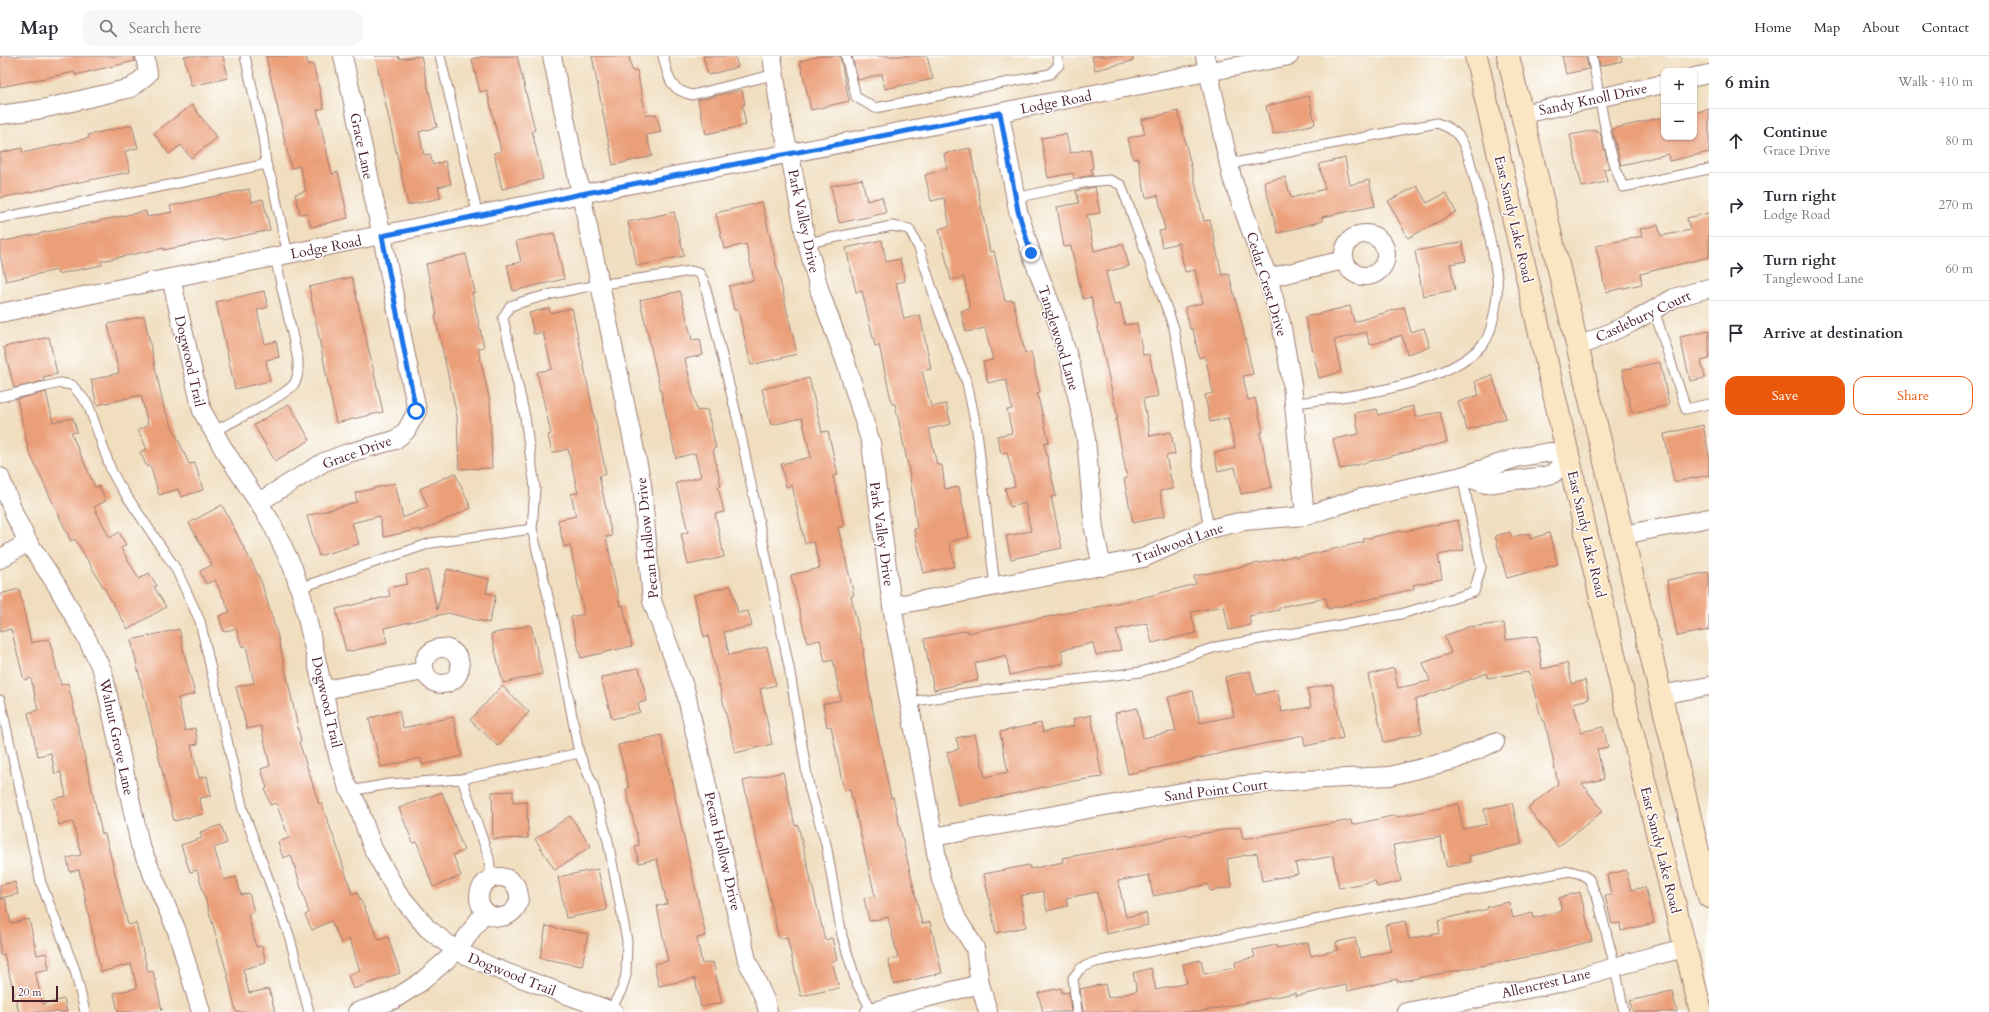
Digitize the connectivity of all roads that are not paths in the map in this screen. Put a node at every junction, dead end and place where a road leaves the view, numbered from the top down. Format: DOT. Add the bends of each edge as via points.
graph roads {
  1 [pos="244,56"];
  2 [pos="343,56"];
  3 [pos="440,56"];
  4 [pos="552,56"];
  5 [pos="663,56"];
  6 [pos="772,56"];
  7 [pos="846,56"];
  8 [pos="1057,56"];
  9 [pos="1289,56"];
  10 [pos="1476,56"];
  11 [pos="1508,56"];
  12 [pos="1592,56"];
  13 [pos="146,60"];
  14 [pos="1207,64"];
  15 [pos="776,74"];
  16 [pos="1709,74"];
  17 [pos="1697,76"];
  18 [pos="1661,85"];
  19 [pos="1600,98"];
  20 [pos="1000,113"];
  21 [pos="1522,114"];
  22 [pos="0,115"];
  23 [pos="790,155"];
  24 [pos="266,164"];
  25 [pos="1229,164"];
  26 [pos="1709,169"];
  27 [pos="581,194"];
  28 [pos="1016,198"];
  29 [pos="478,216"];
  30 [pos="0,218"];
  31 [pos="382,236"];
  32 [pos="807,243"];
  33 [pos="282,256"];
  34 [pos="1344,260"];
  35 [pos="171,278"];
  36 [pos="1268,278"];
  37 [pos="601,284"];
  38 [pos="1709,288"];
  39 [pos="1654,310"];
  40 [pos="0,313"];
  41 [pos="1578,347"];
  42 [pos="0,397"];
  43 [pos="1295,403"];
  44 [pos="1709,404"];
  45 [pos="213,432"];
  46 [pos="1601,448"];
  47 [pos="1569,454"];
  48 [pos="1462,476"];
  49 [pos="0,477"];
  50 [pos="259,502"];
  51 [pos="1305,516"];
  52 [pos="1709,518"];
  53 [pos="532,529"];
  54 [pos="1209,529"];
  55 [pos="1623,535"];
  56 [pos="28,542"];
  57 [pos="0,560"];
  58 [pos="1102,567"];
  59 [pos="995,587"];
  60 [pos="299,588"];
  61 [pos="892,606"];
  62 [pos="424,671"];
  63 [pos="1709,686"];
  64 [pos="324,690"];
  65 [pos="1660,695"];
  66 [pos="0,700"];
  67 [pos="910,702"];
  68 [pos="1496,742"];
  69 [pos="579,753"];
  70 [pos="462,779"];
  71 [pos="350,791"];
  72 [pos="934,836"];
  73 [pos="1703,847"];
  74 [pos="491,878"];
  75 [pos="1709,897"];
  76 [pos="485,911"];
  77 [pos="1685,948"];
  78 [pos="456,952"];
  79 [pos="1615,967"];
  80 [pos="980,984"];
  81 [pos="568,1004"];
  82 [pos="612,1011"];
  83 [pos="85,1012"];
  84 [pos="201,1012"];
  85 [pos="309,1012"];
  86 [pos="358,1012"];
  87 [pos="768,1012"];
  88 [pos="872,1012"];
  89 [pos="988,1012"];
  90 [pos="1077,1012"];
  91 [pos="1406,1012"];
  92 [pos="1624,1012"];
  93 [pos="1701,1012"];
  1 -- 24 [label="lane" via="263,137"];
  2 -- 31 [label="street, Grace Lane"];
  3 -- 29 [label="lane"];
  4 -- 27 [label="street, Pecan Hollow Drive"];
  5 -- 15 [label="lane" via="670,84 680,92 692,95"];
  6 -- 15 [label="street, Park Valley Drive"];
  7 -- 8 [label="lane" via="856,97 875,108 1050,74 1058,65"];
  9 -- 14 [label="street, Lodge Road"];
  10 -- 47 [label="main road, East Sandy Lake Road"];
  11 -- 21 [label="main road"];
  12 -- 19 [label="lane"];
  13 -- 22 [label="street" via="148,74 131,88 42,109"];
  14 -- 20 [label="street, Lodge Road"];
  14 -- 25 [label="street, Cedar Crest Drive"];
  15 -- 23 [label="street, Park Valley Drive" via="782,125"];
  16 -- 17 [label="street"];
  18 -- 19 [label="street, Sandy Knoll Drive"];
  19 -- 21 [label="street, Sandy Knoll Drive"];
  19 -- 26 [label="lane" via="1616,171 1623,187"];
  20 -- 23 [label="street, Lodge Road"];
  20 -- 28 [label="street, Tanglewood Lane"];
  21 -- 41 [label="main road"];
  23 -- 27 [label="street, Lodge Road"];
  23 -- 32 [label="street, Park Valley Drive"];
  24 -- 30 [label="lane"];
  24 -- 33 [label="lane" via="272,181"];
  25 -- 36 [label="street, Cedar Crest Drive"];
  25 -- 43 [label="lane" via="1437,124 1450,127 1463,139 1469,158 1498,280 1494,319 1486,342 1471,356 1411,383 1358,395"];
  27 -- 29 [label="street, Lodge Road"];
  27 -- 37 [label="street, Pecan Hollow Drive"];
  28 -- 54 [label="lane" via="1087,182 1110,180 1121,185 1174,328"];
  28 -- 58 [label="street, Tanglewood Lane" via="1031,253 1071,366 1086,439 1094,529"];
  29 -- 31 [label="street, Lodge Road"];
  31 -- 33 [label="street, Lodge Road"];
  31 -- 50 [label="street, Grace Drive" via="416,411 406,431 395,440 324,462"];
  32 -- 59 [label="lane" via="892,226 909,229 919,248 967,383 977,431"];
  32 -- 61 [label="street, Park Valley Drive" via="820,292 871,443"];
  33 -- 35 [label="street, Lodge Road"];
  33 -- 45 [label="lane" via="298,360 298,377 293,386 270,401"];
  34 -- 36 [label="street"];
  35 -- 40 [label="street, Lodge Road"];
  35 -- 45 [label="street, Dogwood Trail" via="196,392"];
  36 -- 43 [label="street, Cedar Crest Drive" via="1281,323"];
  37 -- 53 [label="lane" via="537,297 510,306 503,318 525,416 535,488"];
  37 -- 87 [label="street, Pecan Hollow Drive" via="642,484 652,601 685,690 747,960"];
  37 -- 88 [label="lane" via="691,271 699,273 704,281 740,434 789,667 809,787 826,844 842,936 857,984"];
  38 -- 39 [label="street, Castlebury Court" via="1688,293"];
  39 -- 41 [label="street, Castlebury Court"];
  39 -- 44 [label="lane" via="1686,409"];
  41 -- 46 [label="main road"];
  42 -- 85 [label="lane" via="60,383 72,385 88,404 118,483 176,569 200,621 243,810 289,935"];
  43 -- 51 [label="street, Cedar Crest Drive"];
  45 -- 50 [label="street, Dogwood Trail"];
  46 -- 47 [label="main road"];
  46 -- 55 [label="main road"];
  47 -- 48 [label="street, Trailwood Lane" via="1551,452 1519,457"];
  47 -- 77 [label="main road, East Sandy Lake Road" via="1625,702"];
  48 -- 51 [label="street, Trailwood Lane" via="1357,499"];
  48 -- 67 [label="lane" via="1481,568 1474,592 1401,614 1216,647 1141,672"];
  49 -- 56 [label="street, Walnut Grove Lane"];
  50 -- 60 [label="street, Dogwood Trail" via="293,568"];
  51 -- 54 [label="street, Trailwood Lane" via="1244,521"];
  52 -- 55 [label="street"];
  53 -- 60 [label="lane" via="431,543"];
  53 -- 69 [label="lane" via="555,626"];
  54 -- 58 [label="street, Trailwood Lane" via="1143,558"];
  55 -- 65 [label="main road"];
  56 -- 57 [label="street"];
  56 -- 84 [label="street, Walnut Grove Lane" via="56,584 103,672 140,845 177,931"];
  58 -- 59 [label="street, Trailwood Lane"];
  59 -- 61 [label="street, Trailwood Lane"];
  60 -- 64 [label="street, Dogwood Trail"];
  61 -- 67 [label="street, Park Valley Drive"];
  62 -- 64 [label="street"];
  63 -- 65 [label="street"];
  64 -- 71 [label="street, Dogwood Trail" via="338,756"];
  65 -- 73 [label="main road"];
  66 -- 83 [label="lane" via="41,883 75,970"];
  67 -- 72 [label="street, Park Valley Drive"];
  68 -- 72 [label="street, Sand Point Court" via="1454,760 1390,776 1200,789"];
  69 -- 70 [label="lane"];
  69 -- 82 [label="lane" via="594,784 608,841 626,941 626,975"];
  70 -- 71 [label="lane" via="389,784"];
  70 -- 74 [label="lane" via="489,858"];
  71 -- 78 [label="street, Dogwood Trail" via="373,849 398,893 427,928"];
  72 -- 80 [label="street, Park Valley Drive" via="941,880 957,919 976,948"];
  73 -- 75 [label="main road"];
  74 -- 76 [label="street" via="479,893 481,906"];
  74 -- 76 [label="street" via="504,878 515,885 519,897 518,904 504,917 490,915"];
  76 -- 78 [label="street"];
  77 -- 79 [label="street, Allencrest Lane"];
  77 -- 93 [label="main road, East Sandy Lake Road"];
  78 -- 81 [label="street, Dogwood Trail"];
  78 -- 86 [label="street" via="421,982 393,1000"];
  79 -- 90 [label="lane" via="1598,900 1589,879 1570,871 1095,962 1081,968 1073,978"];
  79 -- 91 [label="street, Allencrest Lane" via="1559,983"];
  79 -- 92 [label="lane"];
  80 -- 88 [label="street"];
  80 -- 89 [label="street, Park Valley Drive"];
  81 -- 82 [label="street, Dogwood Trail"];
}
